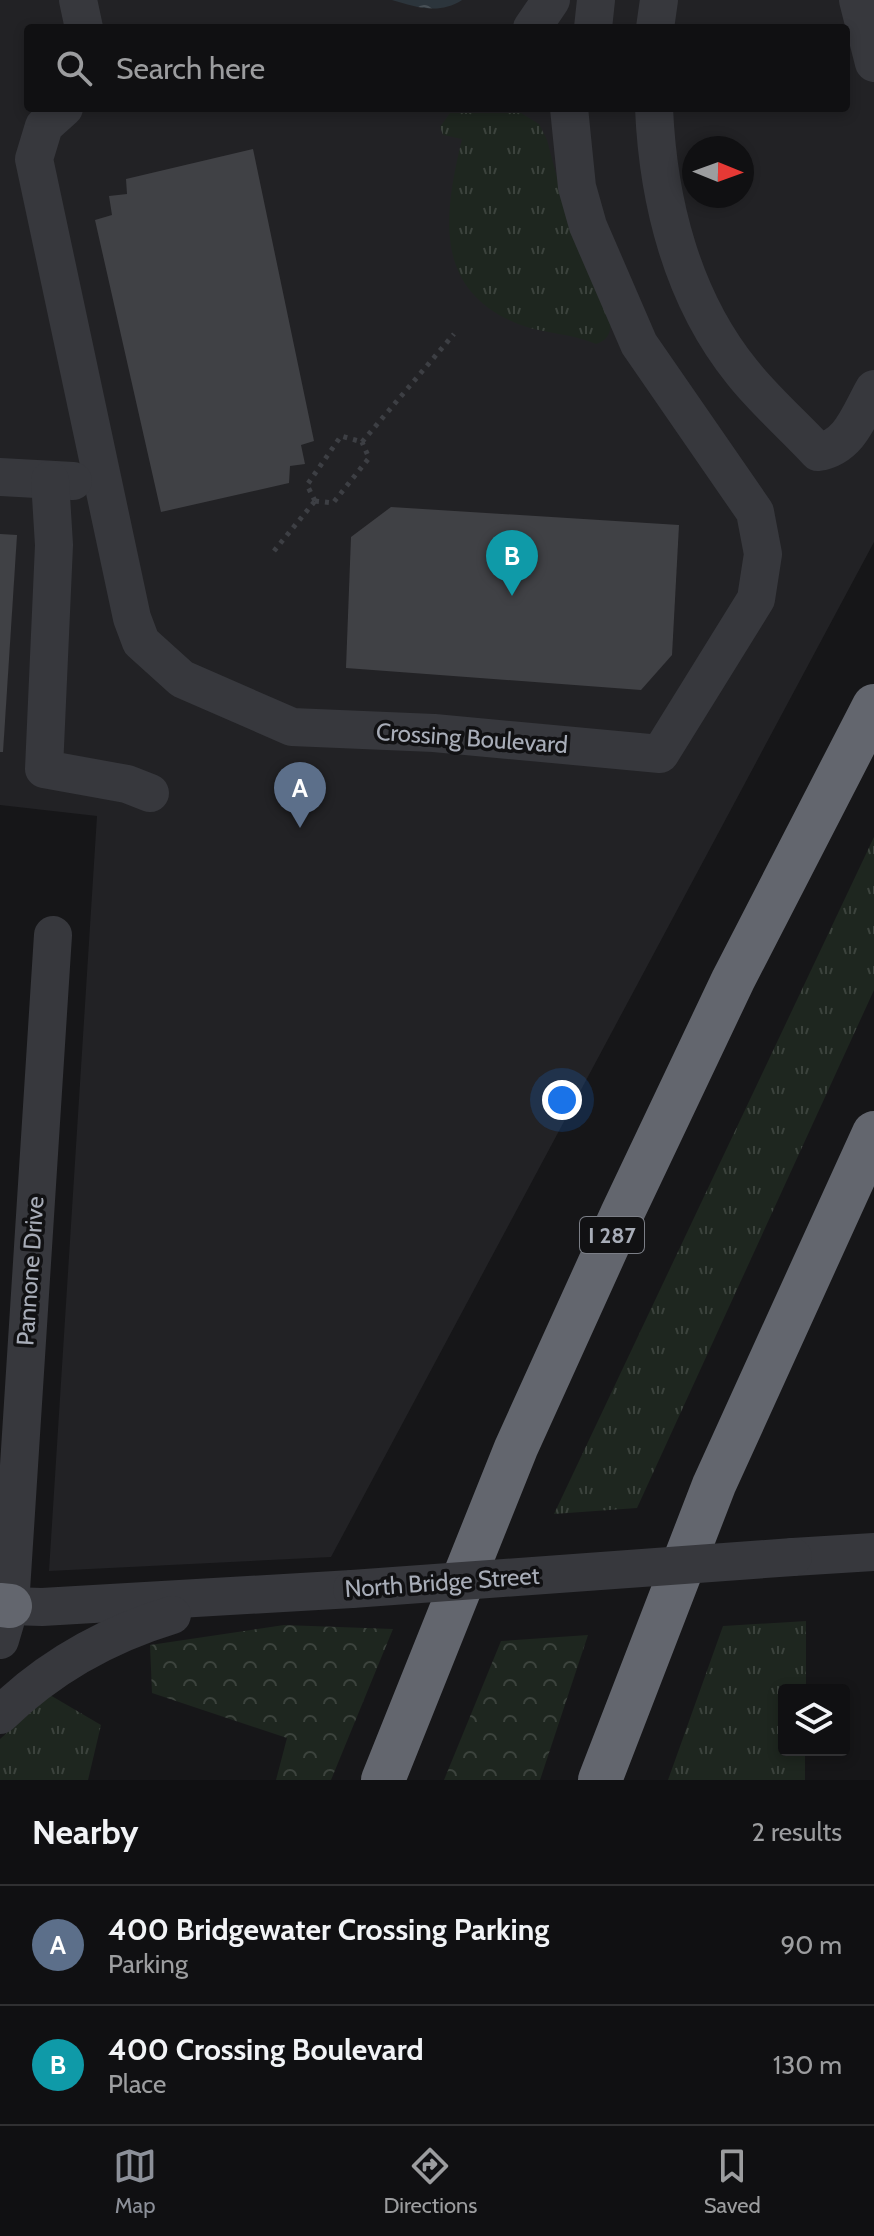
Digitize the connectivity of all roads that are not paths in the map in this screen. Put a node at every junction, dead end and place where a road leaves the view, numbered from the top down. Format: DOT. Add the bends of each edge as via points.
graph roads {
  1 [pos="78,0"];
  2 [pos="551,0"];
  3 [pos="558,0"];
  4 [pos="596,0"];
  5 [pos="659,0"];
  6 [pos="858,0"];
  7 [pos="83,24"];
  8 [pos="535,24"];
  9 [pos="555,24"];
  10 [pos="593,24"];
  11 [pos="656,24"];
  12 [pos="874,63"];
  13 [pos="60,112"];
  14 [pos="569,112"];
  15 [pos="654,112"];
  16 [pos="874,389"];
  17 [pos="0,477"];
  18 [pos="50,480"];
  19 [pos="103,482"];
  20 [pos="874,706"];
  21 [pos="150,793"];
  22 [pos="53,935"];
  23 [pos="874,1133"];
  24 [pos="874,1552"];
  25 [pos="233,1597"];
  26 [pos="3,1617"];
  27 [pos="0,1715"];
  28 [pos="383,1780"];
  29 [pos="600,1780"];
  1 -- 7 [label="street"];
  2 -- 8 [label="street"];
  3 -- 9 [label="street"];
  4 -- 10 [label="street"];
  5 -- 11 [label="street"];
  6 -- 12 [label="street"];
  13 -- 19 [label="street, Crossing Boulevard" via="44,126 34,159"];
  14 -- 19 [label="street, Crossing Boulevard" via="577,187 639,344 755,512 763,554 756,599 660,754 434,733 292,727 182,679 141,642"];
  15 -- 16 [label="street" via="669,226 704,313 741,371 818,452 835,449 848,436"];
  17 -- 18 [label="street"];
  18 -- 19 [label="street"];
  18 -- 21 [label="street" via="54,545 44,769"];
  20 -- 28 [label="highway, I 287" via="740,966 616,1228 516,1448"];
  22 -- 26 [label="street, Pannone Drive"];
  23 -- 29 [label="highway" via="714,1485"];
  24 -- 25 [label="street, North Bridge Street, bridge"];
  25 -- 26 [label="street, North Bridge Street"];
  25 -- 27 [label="street" via="127,1628 54,1670"];
}
